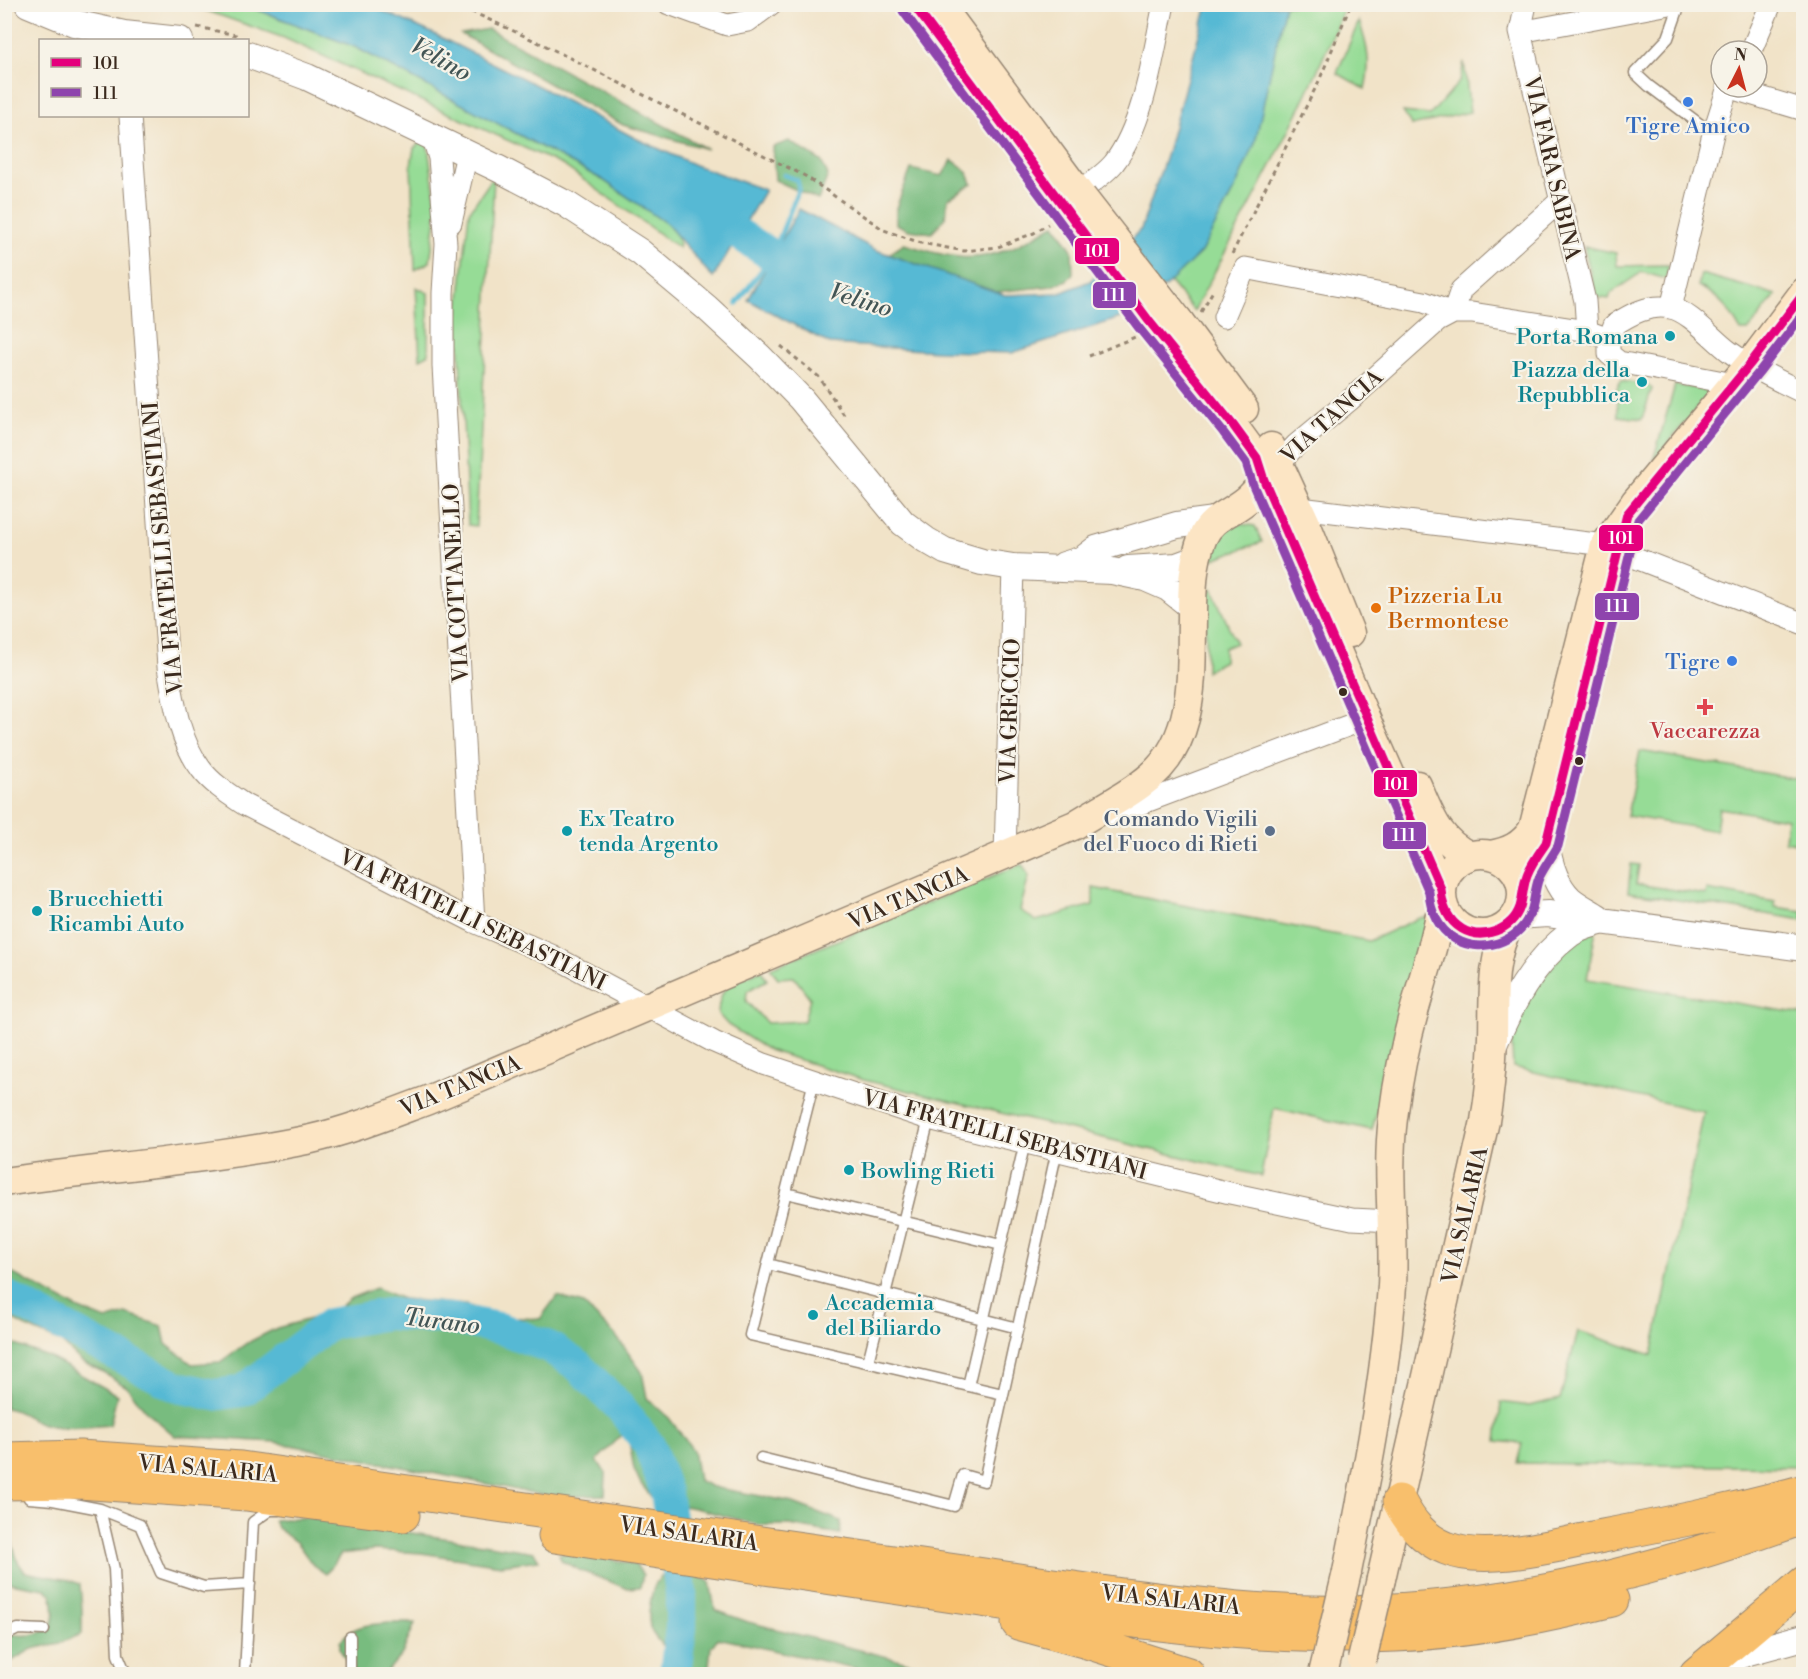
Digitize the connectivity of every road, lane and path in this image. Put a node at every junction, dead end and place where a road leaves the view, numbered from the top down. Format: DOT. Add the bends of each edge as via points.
graph roads {
  1 [pos="28,4"];
  2 [pos="455,4"];
  3 [pos="669,4"];
  4 [pos="701,4"];
  5 [pos="771,4"];
  6 [pos="1164,4"];
  7 [pos="1351,4"];
  8 [pos="1526,4"];
  9 [pos="1670,4"];
  10 [pos="1680,4"];
  11 [pos="1771,4"];
  12 [pos="929,9"];
  13 [pos="727,25"];
  14 [pos="1520,32"];
  15 [pos="124,37"];
  16 [pos="161,39"];
  17 [pos="1755,39"];
  18 [pos="249,55"];
  19 [pos="1723,99"];
  20 [pos="1767,99"];
  21 [pos="1803,110"];
  22 [pos="130,117"];
  23 [pos="1713,134"];
  24 [pos="432,135"];
  25 [pos="467,154"];
  26 [pos="1560,201"];
  27 [pos="1073,202"];
  28 [pos="446,244"];
  29 [pos="1229,260"];
  30 [pos="1218,281"];
  31 [pos="1803,293"];
  32 [pos="1671,308"];
  33 [pos="1453,313"];
  34 [pos="1224,317"];
  35 [pos="1178,325"];
  36 [pos="1587,331"];
  37 [pos="1609,339"];
  38 [pos="1121,343"];
  39 [pos="1089,356"];
  40 [pos="805,365"];
  41 [pos="1742,374"];
  42 [pos="1803,393"];
  43 [pos="848,422"];
  44 [pos="1272,471"];
  45 [pos="1291,515"];
  46 [pos="1215,520"];
  47 [pos="1612,548"];
  48 [pos="1196,559"];
  49 [pos="1013,567"];
  50 [pos="1049,569"];
  51 [pos="1112,571"];
  52 [pos="1192,607"];
  53 [pos="1803,624"];
  54 [pos="1366,719"];
  55 [pos="1075,825"];
  56 [pos="1546,843"];
  57 [pos="1005,855"];
  58 [pos="1480,855"];
  59 [pos="1442,896"];
  60 [pos="1516,911"];
  61 [pos="1603,920"];
  62 [pos="474,922"];
  63 [pos="1803,948"];
  64 [pos="648,1007"];
  65 [pos="1492,1049"];
  66 [pos="814,1081"];
  67 [pos="929,1119"];
  68 [pos="1025,1143"];
  69 [pos="1057,1150"];
  70 [pos="4,1182"];
  71 [pos="786,1193"];
  72 [pos="904,1221"];
  73 [pos="1392,1221"];
  74 [pos="1001,1245"];
  75 [pos="768,1264"];
  76 [pos="885,1294"];
  77 [pos="983,1320"];
  78 [pos="1018,1328"];
  79 [pos="868,1362"];
  80 [pos="968,1386"];
  81 [pos="1004,1394"];
  82 [pos="761,1458"];
  83 [pos="4,1459"];
  84 [pos="9,1490"];
  85 [pos="1803,1491"];
  86 [pos="1399,1501"];
  87 [pos="100,1509"];
  88 [pos="378,1511"];
  89 [pos="1803,1516"];
  90 [pos="551,1524"];
  91 [pos="1803,1540"];
  92 [pos="749,1554"];
  93 [pos="1803,1583"];
  94 [pos="250,1584"];
  95 [pos="880,1585"];
  96 [pos="44,1630"];
  97 [pos="4,1636"];
  98 [pos="1803,1636"];
  99 [pos="350,1637"];
  100 [pos="1325,1666"];
  101 [pos="1361,1667"];
  102 [pos="126,1674"];
  103 [pos="245,1674"];
  104 [pos="350,1674"];
  105 [pos="1188,1674"];
  106 [pos="1698,1674"];
  1 -- 15 [label="street" via="74,23"];
  2 -- 27 [label="path" via="805,176 884,230 921,243 964,251 998,247 1034,233"];
  3 -- 13 [label="street"];
  4 -- 13 [label="street"];
  5 -- 13 [label="street" via="748,21"];
  6 -- 27 [label="street" via="1130,138 1113,165"];
  7 -- 29 [label="path" via="1319,81"];
  8 -- 14 [label="street, VIA FARA SABINA"];
  9 -- 14 [label="street"];
  10 -- 23 [label="lane" via="1668,38 1635,73"];
  11 -- 17 [label="street"];
  12 -- 27 [label="main road"];
  14 -- 26 [label="street, VIA FARA SABINA"];
  15 -- 16 [label="street"];
  18 -- 24 [label="street" via="307,77"];
  19 -- 23 [label="street"];
  20 -- 21 [label="street"];
  22 -- 62 [label="street, VIA FRATELLI SEBASTIANI" via="168,668 175,711 187,744 201,770 245,805"];
  23 -- 32 [label="street"];
  24 -- 25 [label="street"];
  24 -- 28 [label="street, VIA COTTANELLO" via="439,158"];
  25 -- 28 [label="street, VIA COTTANELLO"];
  25 -- 49 [label="street" via="566,204 649,259 707,308 801,399 903,523 945,551"];
  26 -- 33 [label="street" via="1461,290"];
  26 -- 36 [label="street, VIA FARA SABINA" via="1585,301"];
  27 -- 35 [label="main road, bridge"];
  28 -- 62 [label="street, VIA COTTANELLO" via="444,366"];
  30 -- 35 [label="path"];
  31 -- 41 [label="main road, VIA SALARIA"];
  32 -- 37 [label="street" via="1647,308 1631,314 1614,325"];
  32 -- 41 [label="street" via="1686,315 1731,353"];
  33 -- 34 [label="street" via="1424,302 1245,268"];
  33 -- 36 [label="street"];
  33 -- 44 [label="street, VIA TANCIA" via="1438,321 1297,444"];
  35 -- 44 [label="main road" via="1260,431"];
  36 -- 37 [label="street"];
  37 -- 41 [label="street" via="1610,354 1619,362"];
  38 -- 39 [label="path"];
  40 -- 43 [label="path" via="819,377"];
  41 -- 42 [label="street"];
  41 -- 47 [label="main road, VIA SALARIA" via="1627,514"];
  44 -- 45 [label="main road"];
  44 -- 46 [label="main road, VIA TANCIA" via="1249,498"];
  45 -- 46 [label="main road" via="1258,513"];
  45 -- 47 [label="street"];
  45 -- 54 [label="main road"];
  45 -- 58 [label="main road" via="1433,821 1450,844"];
  46 -- 48 [label="main road, VIA TANCIA" via="1204,534"];
  46 -- 50 [label="street" via="1177,525 1096,549 1083,559"];
  47 -- 53 [label="street"];
  47 -- 56 [label="main road, VIA SALARIA"];
  47 -- 58 [label="main road, VIA SALARIA" via="1533,829 1518,846 1506,852"];
  48 -- 51 [label="street" via="1177,566"];
  48 -- 52 [label="main road, VIA TANCIA"];
  49 -- 50 [label="street"];
  49 -- 57 [label="street, VIA GRECCIO"];
  50 -- 51 [label="street"];
  51 -- 52 [label="street" via="1168,588"];
  52 -- 55 [label="main road, VIA TANCIA" via="1190,695 1177,743 1143,783"];
  54 -- 55 [label="street" via="1114,814"];
  54 -- 59 [label="main road"];
  55 -- 57 [label="main road, VIA TANCIA"];
  56 -- 60 [label="main road, VIA SALARIA" via="1528,874"];
  56 -- 61 [label="street" via="1558,884 1569,898"];
  57 -- 64 [label="main road, VIA TANCIA"];
  58 -- 59 [label="main road" via="1459,860 1451,868 1444,878"];
  58 -- 60 [label="main road" via="1509,864 1520,882"];
  59 -- 60 [label="main road" via="1446,914 1454,924 1476,934 1500,930"];
  59 -- 73 [label="main road" via="1440,921 1411,1022 1396,1096 1391,1147"];
  60 -- 61 [label="street"];
  60 -- 65 [label="main road, VIA SALARIA" via="1499,947"];
  61 -- 63 [label="street"];
  61 -- 65 [label="street" via="1571,933 1551,950 1515,999"];
  62 -- 64 [label="street, VIA FRATELLI SEBASTIANI" via="551,955"];
  64 -- 66 [label="street, VIA FRATELLI SEBASTIANI" via="754,1060"];
  64 -- 70 [label="main road, VIA TANCIA" via="428,1100 312,1138 199,1158"];
  65 -- 86 [label="main road, VIA SALARIA" via="1485,1121"];
  66 -- 67 [label="street, VIA FRATELLI SEBASTIANI"];
  66 -- 71 [label="lane"];
  67 -- 68 [label="street, VIA FRATELLI SEBASTIANI"];
  67 -- 72 [label="lane"];
  68 -- 69 [label="street, VIA FRATELLI SEBASTIANI"];
  68 -- 74 [label="lane"];
  69 -- 73 [label="street, VIA FRATELLI SEBASTIANI" via="1352,1219"];
  69 -- 78 [label="lane"];
  71 -- 72 [label="lane"];
  71 -- 75 [label="lane"];
  72 -- 74 [label="lane"];
  72 -- 76 [label="lane"];
  73 -- 100 [label="main road, bridge" via="1392,1283 1384,1362 1365,1482"];
  74 -- 77 [label="lane"];
  75 -- 76 [label="lane"];
  75 -- 79 [label="lane" via="750,1335"];
  76 -- 77 [label="lane"];
  76 -- 79 [label="lane"];
  77 -- 78 [label="lane"];
  77 -- 80 [label="lane"];
  78 -- 81 [label="lane"];
  79 -- 80 [label="lane"];
  80 -- 81 [label="lane"];
  81 -- 82 [label="lane" via="984,1481 963,1475 954,1506"];
  83 -- 90 [label="highway, VIA SALARIA" via="80,1457 241,1468"];
  84 -- 87 [label="lane"];
  84 -- 88 [label="highway, VIA SALARIA" via="79,1482 246,1494"];
  85 -- 86 [label="highway" via="1682,1521 1489,1554 1467,1554 1432,1540 1410,1522"];
  86 -- 101 [label="main road, VIA SALARIA, bridge"];
  87 -- 94 [label="lane" via="140,1526 161,1573 204,1587"];
  87 -- 102 [label="lane" via="114,1569 118,1655"];
  88 -- 90 [label="highway, VIA SALARIA"];
  88 -- 94 [label="lane" via="333,1515 270,1510 252,1522"];
  89 -- 92 [label="highway, VIA SALARIA" via="1703,1552 1568,1587 1460,1605 1312,1612 1203,1604"];
  90 -- 92 [label="highway, VIA SALARIA"];
  91 -- 95 [label="highway, VIA SALARIA" via="1655,1589 1572,1610 1460,1630 1395,1635 1313,1635 1126,1621"];
  92 -- 95 [label="highway, VIA SALARIA"];
  93 -- 106 [label="highway"];
  94 -- 103 [label="lane"];
  95 -- 105 [label="highway"];
  96 -- 97 [label="lane" via="18,1629"];
  98 -- 106 [label="street" via="1745,1653"];
  99 -- 104 [label="lane"];
}
